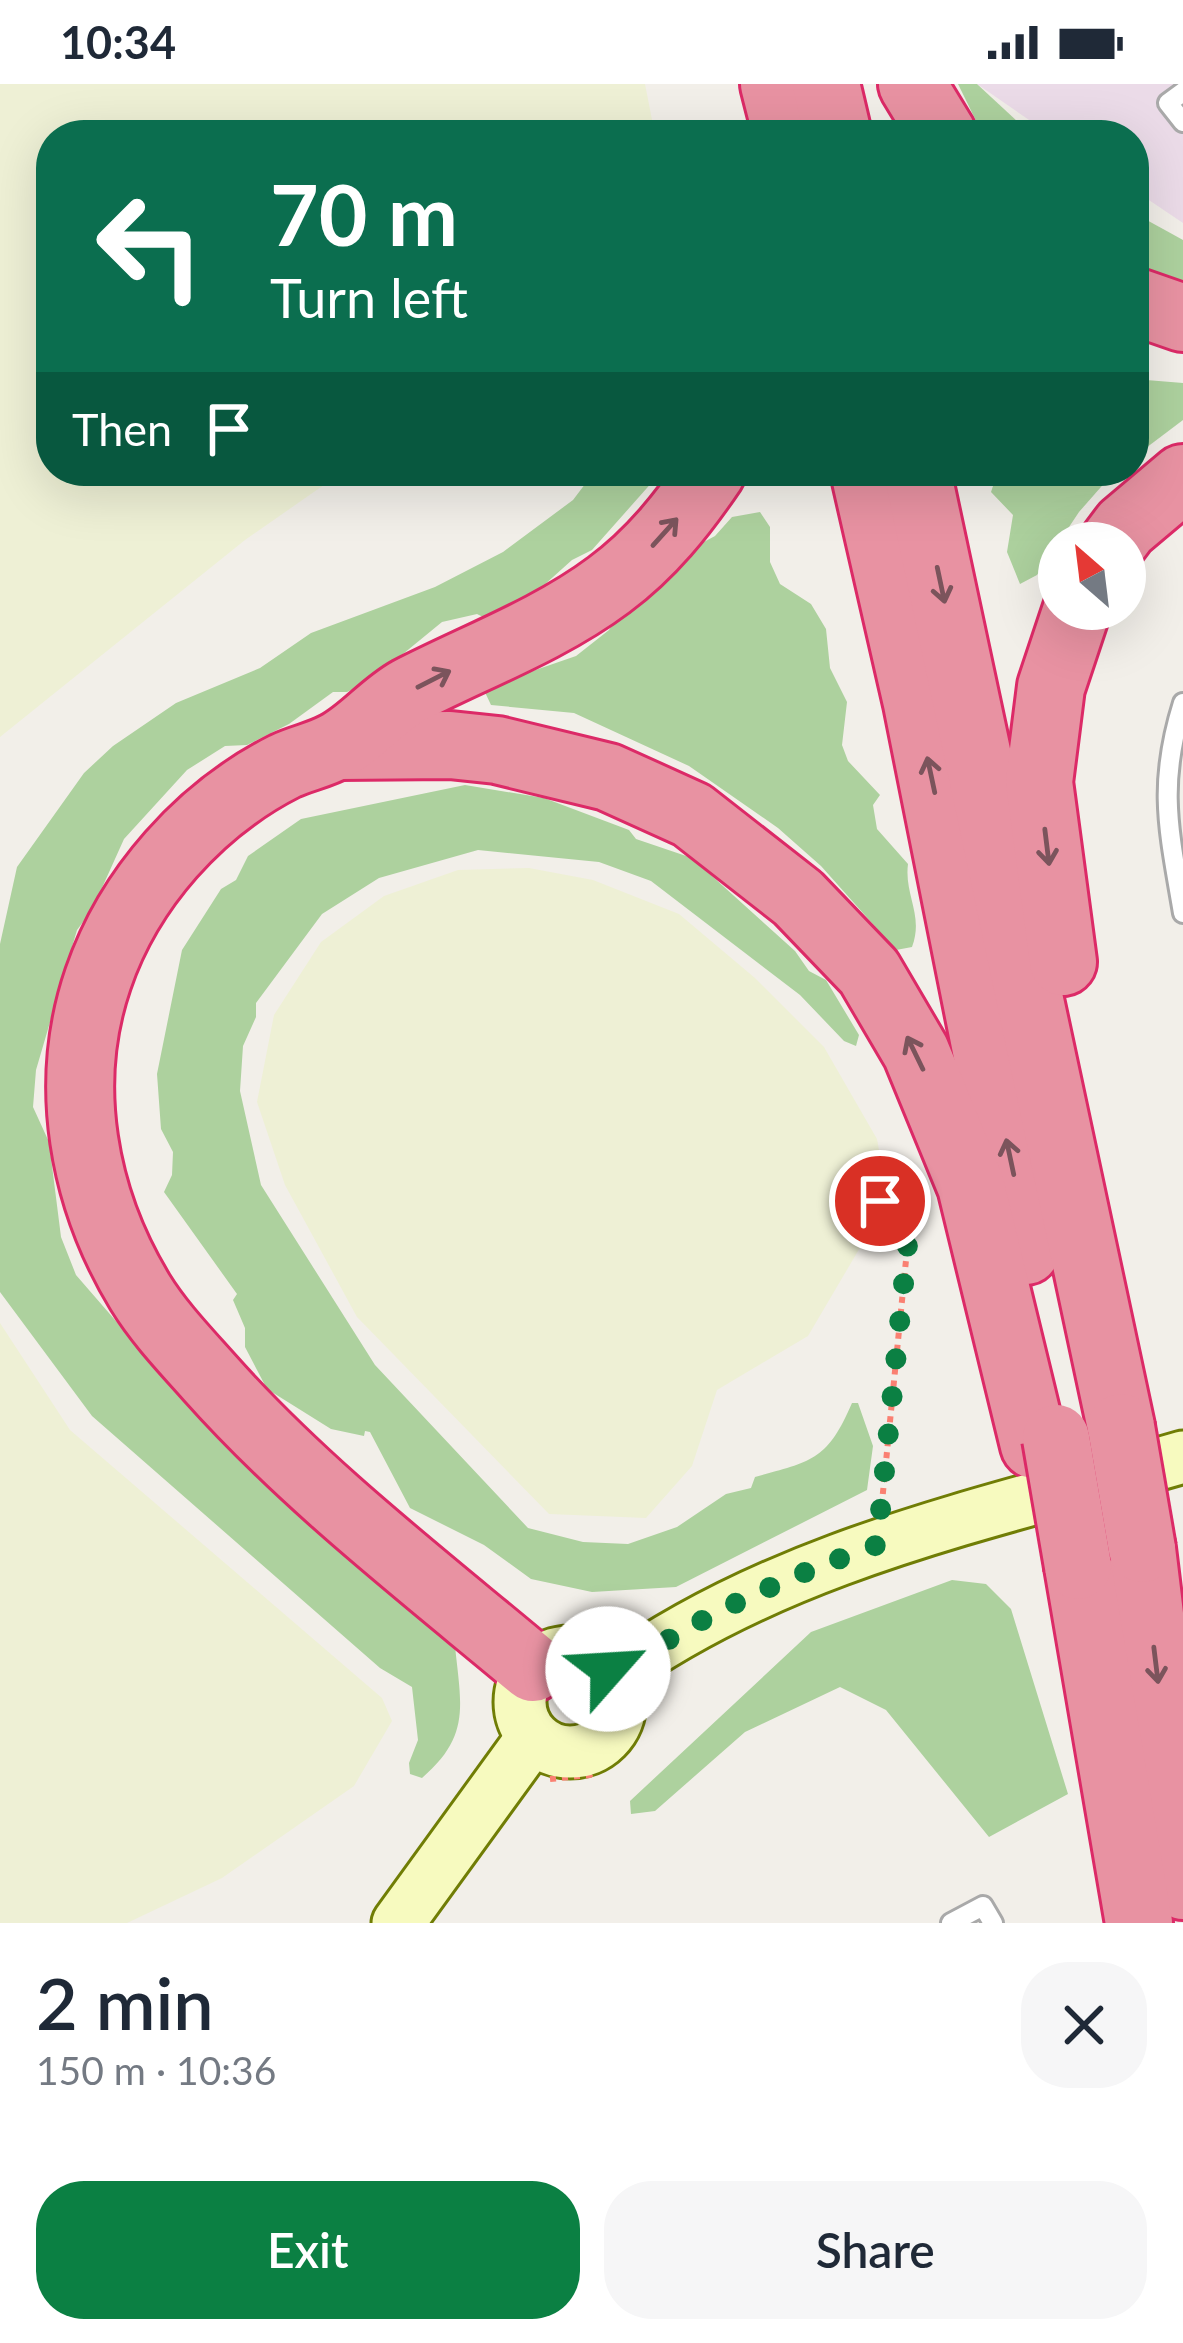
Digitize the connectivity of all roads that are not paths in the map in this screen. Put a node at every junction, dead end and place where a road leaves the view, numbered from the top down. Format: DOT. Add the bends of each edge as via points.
graph roads {
  1 [pos="735,84"];
  2 [pos="775,84"];
  3 [pos="826,84"];
  4 [pos="912,84"];
  5 [pos="1183,92"];
  6 [pos="741,120"];
  7 [pos="783,120"];
  8 [pos="834,120"];
  9 [pos="934,120"];
  10 [pos="1183,122"];
  11 [pos="1149,306"];
  12 [pos="1183,318"];
  13 [pos="1183,478"];
  14 [pos="701,486"];
  15 [pos="867,486"];
  16 [pos="920,486"];
  17 [pos="1131,522"];
  18 [pos="1070,630"];
  19 [pos="1183,703"];
  20 [pos="338,746"];
  21 [pos="1183,913"];
  22 [pos="1121,1426"];
  23 [pos="1045,1442"];
  24 [pos="1183,1457"];
  25 [pos="533,1668"];
  26 [pos="631,1684"];
  27 [pos="538,1758"];
  28 [pos="1183,1886"];
  29 [pos="398,1923"];
  30 [pos="951,1923"];
  31 [pos="993,1923"];
  32 [pos="1137,1923"];
  1 -- 6 [label="highway"];
  2 -- 7 [label="highway"];
  3 -- 8 [label="highway"];
  4 -- 9 [label="highway"];
  5 -- 10 [label="lane" via="1168,103"];
  11 -- 12 [label="highway"];
  13 -- 17 [label="highway"];
  20 -- 14 [label="highway, one-way" via="402,695 609,585 659,541"];
  23 -- 15 [label="highway, one-way" via="1014,1176"];
  16 -- 22 [label="highway, one-way"];
  18 -- 22 [label="highway, one-way" via="1052,688 1039,782 1134,1372"];
  19 -- 21 [label="lane" via="1165,807"];
  23 -- 20 [label="highway, one-way" via="970,1186 916,1052 869,972 798,898 692,815 608,777 497,750"];
  20 -- 25 [label="highway" via="230,800 138,895 88,1006 80,1061 90,1178 140,1293 245,1417"];
  22 -- 28 [label="highway, one-way, bridge"];
  23 -- 32 [label="highway"];
  24 -- 26 [label="street" via="776,1582 689,1624"];
  25 -- 26 [label="street" via="571,1652"];
  25 -- 27 [label="street" via="520,1709"];
  26 -- 27 [label="street" via="604,1740"];
  27 -- 29 [label="street"];
  30 -- 31 [label="lane" via="983,1906"];
}
